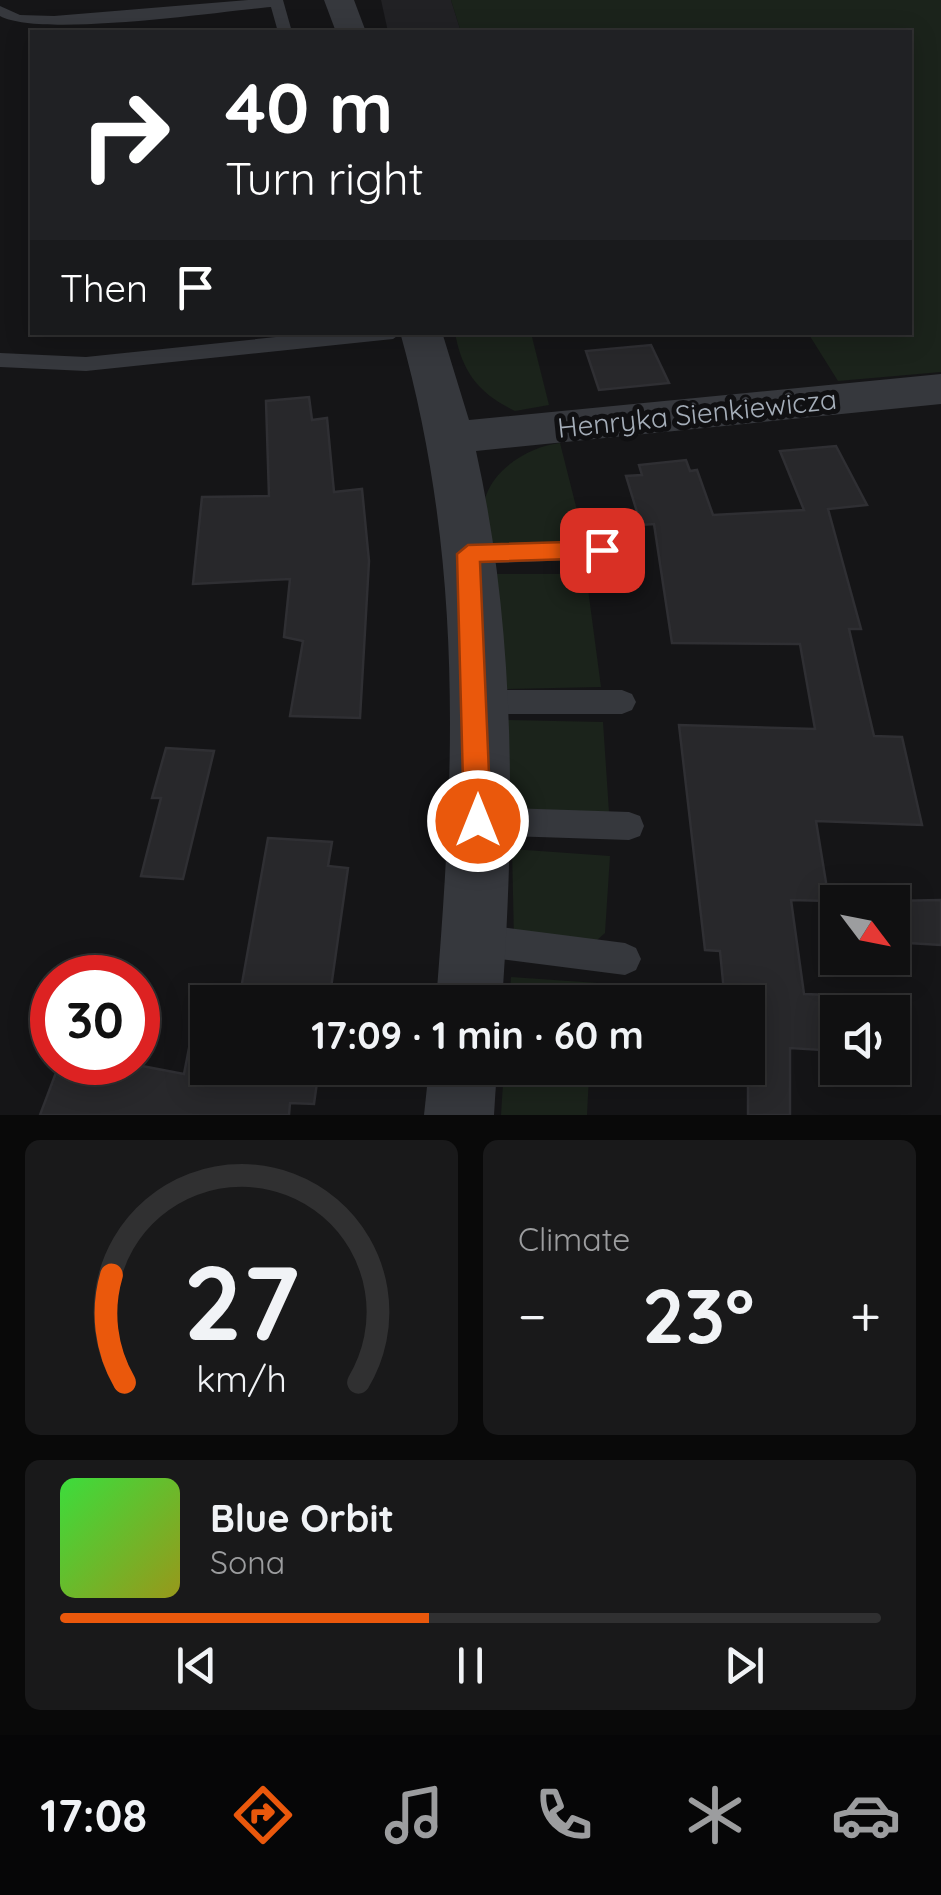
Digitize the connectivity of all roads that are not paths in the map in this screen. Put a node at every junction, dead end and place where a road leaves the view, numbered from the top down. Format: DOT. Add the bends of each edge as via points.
graph roads {
  1 [pos="339,0"];
  2 [pos="365,0"];
  3 [pos="0,10"];
  4 [pos="284,30"];
  5 [pos="350,30"];
  6 [pos="362,30"];
  7 [pos="364,335"];
  8 [pos="422,335"];
  9 [pos="0,360"];
  10 [pos="941,389"];
  11 [pos="453,437"];
  12 [pos="602,550"];
  13 [pos="468,554"];
  14 [pos="477,702"];
  15 [pos="622,702"];
  16 [pos="478,821"];
  17 [pos="630,826"];
  18 [pos="473,940"];
  19 [pos="625,958"];
  20 [pos="470,985"];
  21 [pos="462,1085"];
  22 [pos="459,1115"];
  1 -- 5 [label="street"];
  2 -- 6 [label="street"];
  3 -- 4 [label="lane" via="30,22 203,15 277,2"];
  7 -- 9 [label="lane" via="86,364"];
  8 -- 11 [label="street"];
  10 -- 11 [label="street, Henryka Sienkiewicza"];
  11 -- 13 [label="street"];
  12 -- 13 [label="lane"];
  13 -- 14 [label="street"];
  14 -- 15 [label="lane"];
  14 -- 16 [label="street"];
  16 -- 17 [label="lane"];
  16 -- 18 [label="street"];
  18 -- 19 [label="lane"];
  18 -- 20 [label="street"];
  21 -- 22 [label="street"];
}
